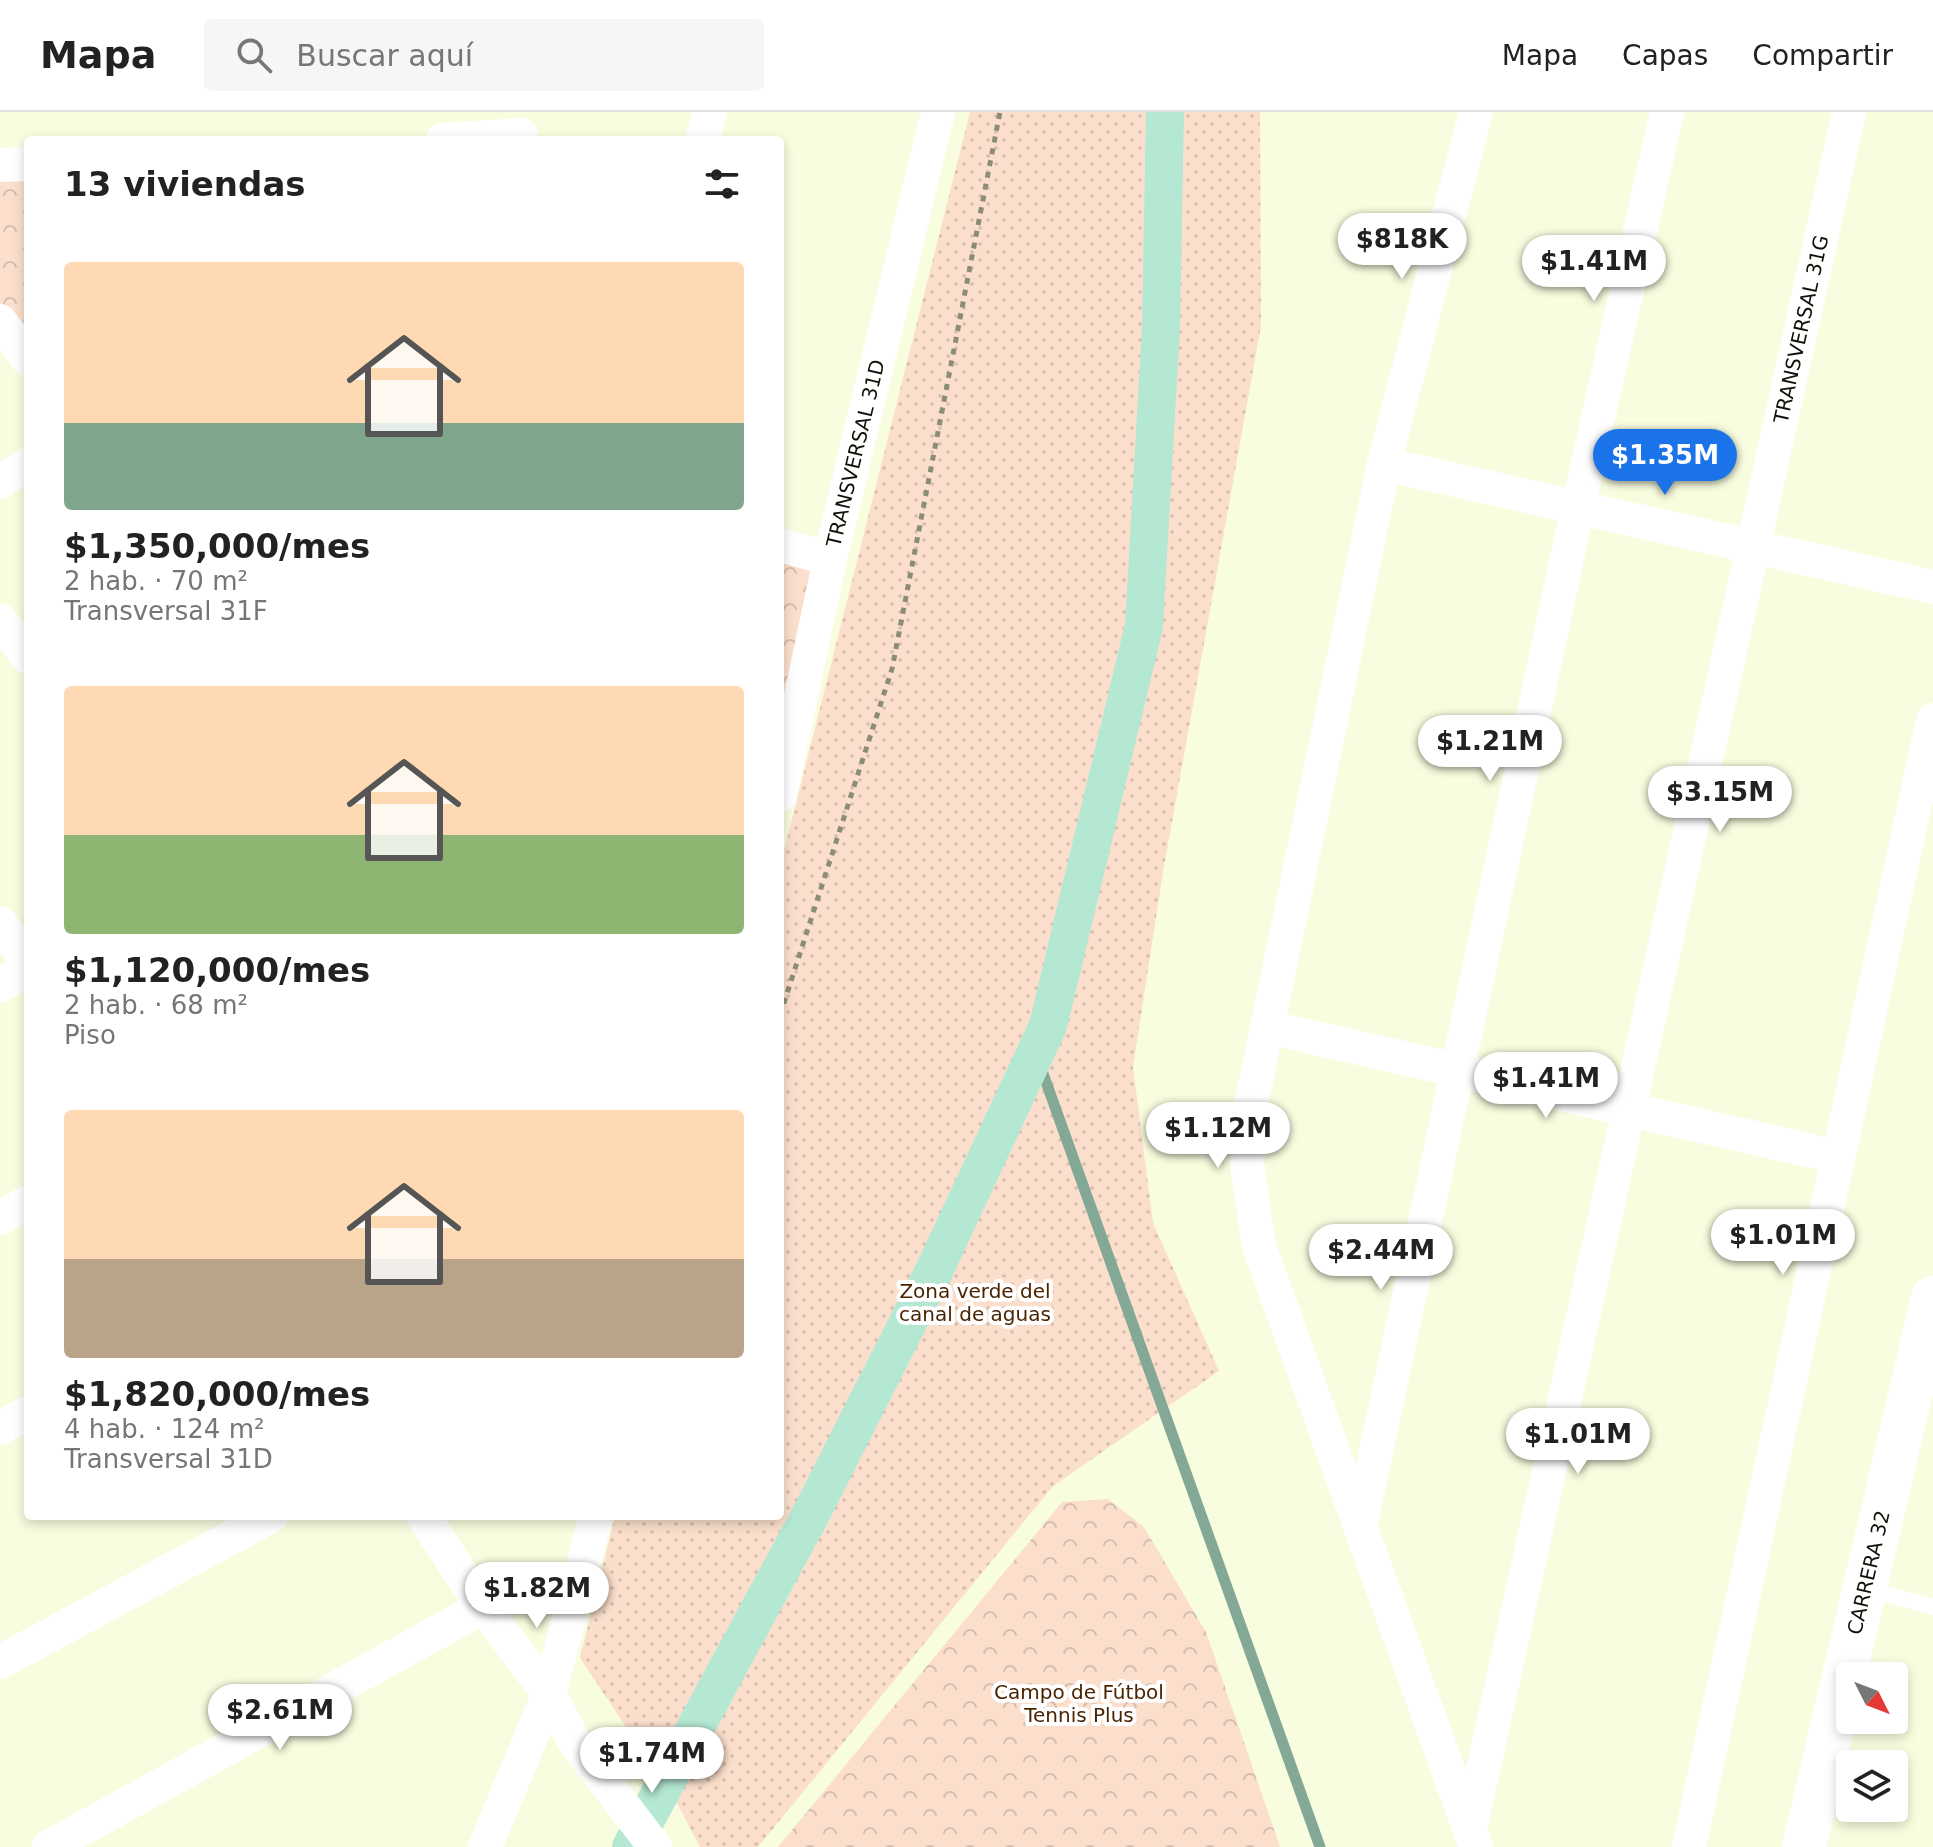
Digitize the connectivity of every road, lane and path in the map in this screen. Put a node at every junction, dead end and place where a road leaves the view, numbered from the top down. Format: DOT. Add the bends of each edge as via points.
graph roads {
  1 [pos="710,112"];
  2 [pos="938,112"];
  3 [pos="1000,112"];
  4 [pos="1476,112"];
  5 [pos="1667,112"];
  6 [pos="1849,112"];
  7 [pos="523,129"];
  8 [pos="471,136"];
  9 [pos="703,136"];
  10 [pos="24,164"];
  11 [pos="0,165"];
  12 [pos="0,321"];
  13 [pos="24,354"];
  14 [pos="1384,464"];
  15 [pos="24,467"];
  16 [pos="0,482"];
  17 [pos="1578,507"];
  18 [pos="784,546"];
  19 [pos="1754,546"];
  20 [pos="830,559"];
  21 [pos="1933,587"];
  22 [pos="0,620"];
  23 [pos="24,652"];
  24 [pos="1933,720"];
  25 [pos="784,776"];
  26 [pos="0,923"];
  27 [pos="24,956"];
  28 [pos="24,972"];
  29 [pos="0,985"];
  30 [pos="784,1003"];
  31 [pos="1267,1027"];
  32 [pos="1458,1070"];
  33 [pos="1629,1110"];
  34 [pos="1838,1157"];
  35 [pos="24,1204"];
  36 [pos="0,1218"];
  37 [pos="1933,1300"];
  38 [pos="24,1415"];
  39 [pos="0,1428"];
  40 [pos="264,1520"];
  41 [pos="426,1520"];
  42 [pos="595,1520"];
  43 [pos="1360,1526"];
  44 [pos="1865,1588"];
  45 [pos="483,1607"];
  46 [pos="1933,1607"];
  47 [pos="0,1662"];
  48 [pos="549,1694"];
  49 [pos="1473,1838"];
  50 [pos="49,1847"];
  51 [pos="485,1847"];
  52 [pos="655,1847"];
  53 [pos="1689,1847"];
  54 [pos="1804,1847"];
  1 -- 9 [label="street"];
  2 -- 20 [label="street, TRANSVERSAL 31D"];
  3 -- 30 [label="path" via="892,669"];
  4 -- 14 [label="street"];
  5 -- 17 [label="street"];
  6 -- 19 [label="street, TRANSVERSAL 31G"];
  7 -- 8 [label="street"];
  10 -- 11 [label="street"];
  12 -- 13 [label="street"];
  14 -- 17 [label="street"];
  14 -- 31 [label="street"];
  15 -- 16 [label="street"];
  17 -- 19 [label="street"];
  17 -- 32 [label="street"];
  18 -- 20 [label="street"];
  19 -- 21 [label="street"];
  19 -- 33 [label="street, TRANSVERSAL 31G"];
  20 -- 25 [label="street, TRANSVERSAL 31D"];
  22 -- 23 [label="street"];
  24 -- 34 [label="street"];
  26 -- 27 [label="street"];
  28 -- 29 [label="street"];
  31 -- 32 [label="street"];
  31 -- 43 [label="street" via="1251,1105 1247,1165 1259,1246"];
  32 -- 33 [label="street"];
  32 -- 43 [label="street"];
  33 -- 34 [label="street"];
  33 -- 49 [label="street, TRANSVERSAL 31G"];
  34 -- 53 [label="street"];
  35 -- 36 [label="street"];
  37 -- 44 [label="street, CARRERA 32"];
  38 -- 39 [label="street"];
  40 -- 47 [label="street"];
  41 -- 45 [label="street"];
  42 -- 48 [label="street"];
  43 -- 49 [label="street"];
  44 -- 46 [label="lane"];
  44 -- 54 [label="street, CARRERA 32"];
  45 -- 48 [label="street"];
  45 -- 50 [label="street"];
  48 -- 51 [label="street"];
  48 -- 52 [label="street" via="574,1741"];
}
